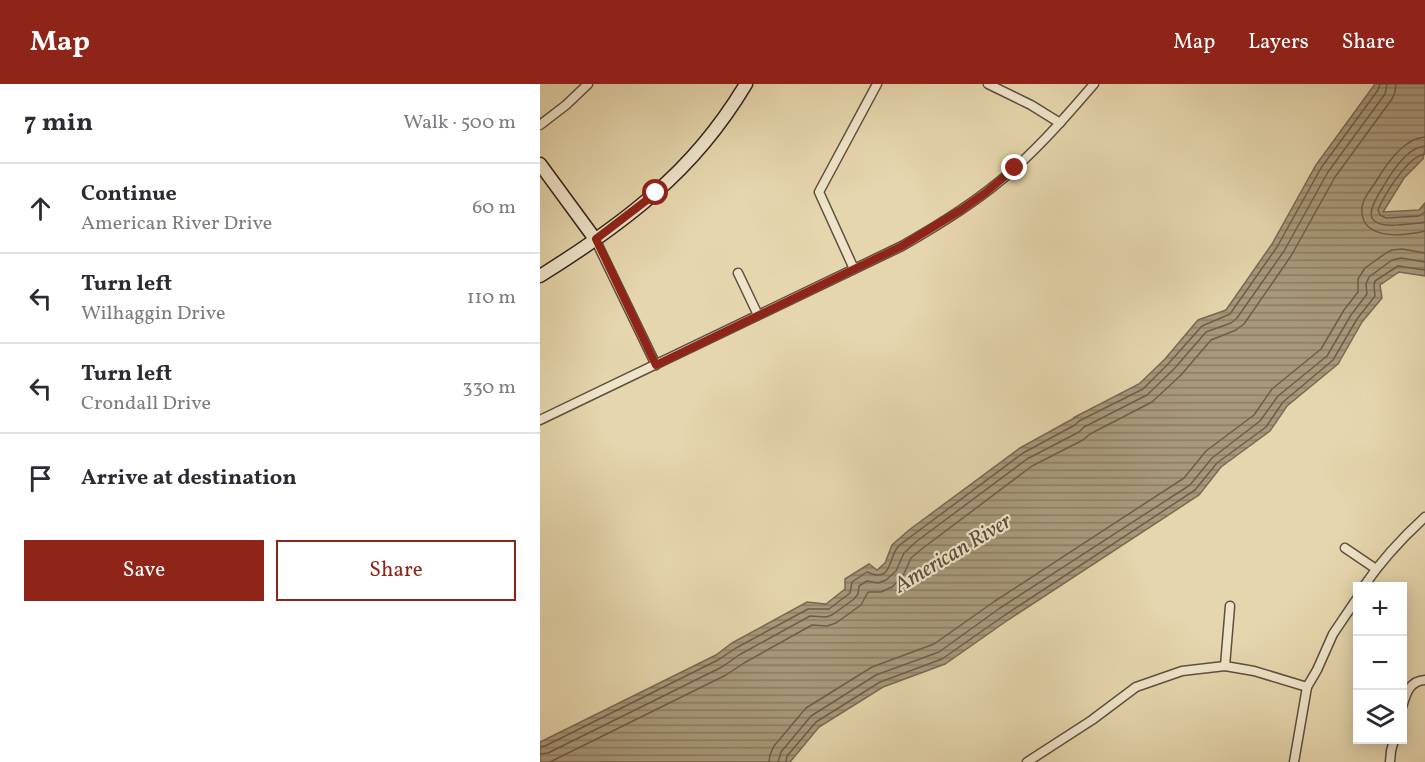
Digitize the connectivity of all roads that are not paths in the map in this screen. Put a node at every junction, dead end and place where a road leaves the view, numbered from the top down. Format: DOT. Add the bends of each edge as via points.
graph roads {
  1 [pos="588,84"];
  2 [pos="746,84"];
  3 [pos="877,84"];
  4 [pos="988,84"];
  5 [pos="1094,84"];
  6 [pos="1060,123"];
  7 [pos="540,125"];
  8 [pos="540,164"];
  9 [pos="596,239"];
  10 [pos="854,270"];
  11 [pos="738,273"];
  12 [pos="540,276"];
  13 [pos="758,315"];
  14 [pos="656,365"];
  15 [pos="540,420"];
  16 [pos="1425,517"];
  17 [pos="1345,548"];
  18 [pos="1376,569"];
  19 [pos="1367,582"];
  20 [pos="1353,604"];
  21 [pos="1230,606"];
  22 [pos="1225,666"];
  23 [pos="1425,680"];
  24 [pos="1307,687"];
  25 [pos="1407,692"];
  26 [pos="1393,744"];
  27 [pos="1027,762"];
  28 [pos="1294,762"];
  29 [pos="1390,762"];
  1 -- 7 [label="street"];
  2 -- 9 [label="street" via="722,120 679,170"];
  3 -- 10 [label="street" via="819,192"];
  4 -- 6 [label="street"];
  5 -- 6 [label="street"];
  6 -- 10 [label="street" via="985,193 902,246"];
  8 -- 9 [label="street"];
  9 -- 12 [label="street"];
  9 -- 14 [label="street"];
  10 -- 13 [label="street"];
  11 -- 13 [label="street"];
  13 -- 14 [label="street"];
  14 -- 15 [label="street"];
  16 -- 18 [label="street"];
  17 -- 18 [label="street"];
  18 -- 19 [label="street"];
  20 -- 24 [label="street" via="1333,634"];
  21 -- 22 [label="street"];
  22 -- 24 [label="street"];
  22 -- 27 [label="street" via="1182,671 1136,687"];
  23 -- 25 [label="street" via="1417,681"];
  24 -- 28 [label="street"];
  26 -- 29 [label="street"];
}
